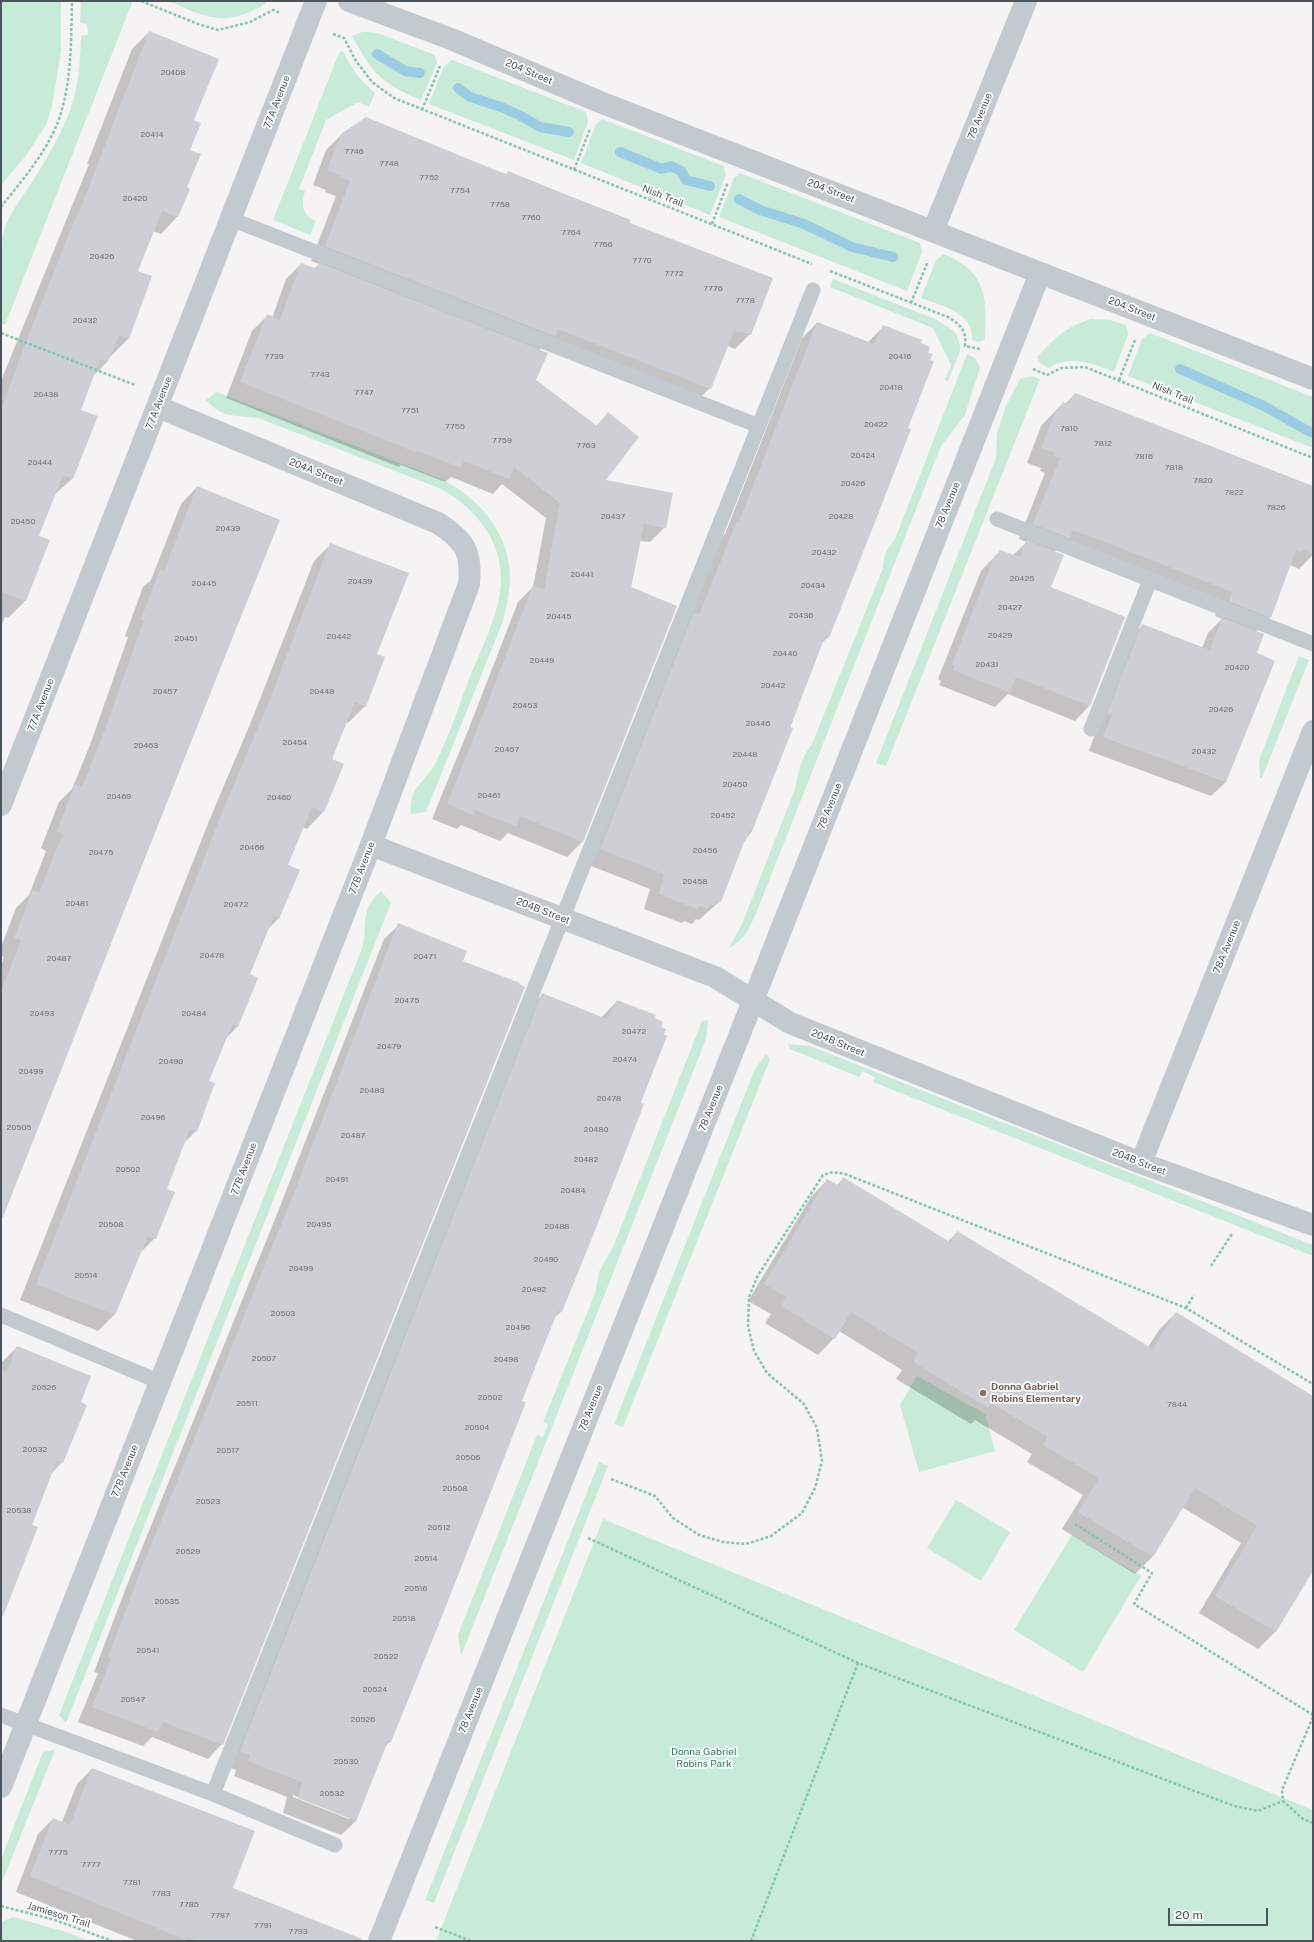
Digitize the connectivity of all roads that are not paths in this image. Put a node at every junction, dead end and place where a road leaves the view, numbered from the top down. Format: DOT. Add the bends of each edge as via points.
graph roads {
  1 [pos="316,1"];
  2 [pos="349,1"];
  3 [pos="1026,1"];
  4 [pos="231,219"];
  5 [pos="936,232"];
  6 [pos="1040,273"];
  7 [pos="813,290"];
  8 [pos="1313,380"];
  9 [pos="158,407"];
  10 [pos="759,426"];
  11 [pos="997,519"];
  12 [pos="466,549"];
  13 [pos="1150,580"];
  14 [pos="1313,644"];
  15 [pos="1091,729"];
  16 [pos="1313,731"];
  17 [pos="1,805"];
  18 [pos="371,845"];
  19 [pos="563,919"];
  20 [pos="753,1001"];
  21 [pos="1141,1163"];
  22 [pos="1313,1224"];
  23 [pos="1,1315"];
  24 [pos="160,1382"];
  25 [pos="1,1715"];
  26 [pos="25,1724"];
  27 [pos="1,1787"];
  28 [pos="213,1794"];
  29 [pos="335,1846"];
  30 [pos="379,1941"];
  1 -- 4 [label="street, 77A Avenue"];
  2 -- 5 [label="street, 204 Street" via="451,39 600,102"];
  3 -- 5 [label="street, 78 Avenue"];
  4 -- 9 [label="street, 77A Avenue"];
  4 -- 10 [label="lane"];
  5 -- 6 [label="street, 204 Street"];
  6 -- 8 [label="street, 204 Street"];
  6 -- 20 [label="street, 78 Avenue"];
  7 -- 10 [label="lane"];
  9 -- 12 [label="street, 204A Street" via="438,523 454,534"];
  9 -- 17 [label="street, 77A Avenue"];
  10 -- 19 [label="lane"];
  11 -- 13 [label="lane"];
  12 -- 18 [label="street, 77B Avenue" via="471,566 469,584"];
  13 -- 14 [label="lane"];
  13 -- 15 [label="lane"];
  16 -- 21 [label="street, 78A Avenue"];
  18 -- 19 [label="street, 204B Street"];
  18 -- 24 [label="street, 77B Avenue"];
  19 -- 20 [label="street, 204B Street" via="715,976"];
  19 -- 28 [label="lane"];
  20 -- 21 [label="street, 204B Street" via="790,1024"];
  20 -- 30 [label="street, 78 Avenue"];
  21 -- 22 [label="street, 204B Street"];
  23 -- 24 [label="lane"];
  24 -- 26 [label="street, 77B Avenue"];
  25 -- 26 [label="lane"];
  26 -- 27 [label="street, 77B Avenue"];
  26 -- 28 [label="lane"];
  28 -- 29 [label="lane"];
}
